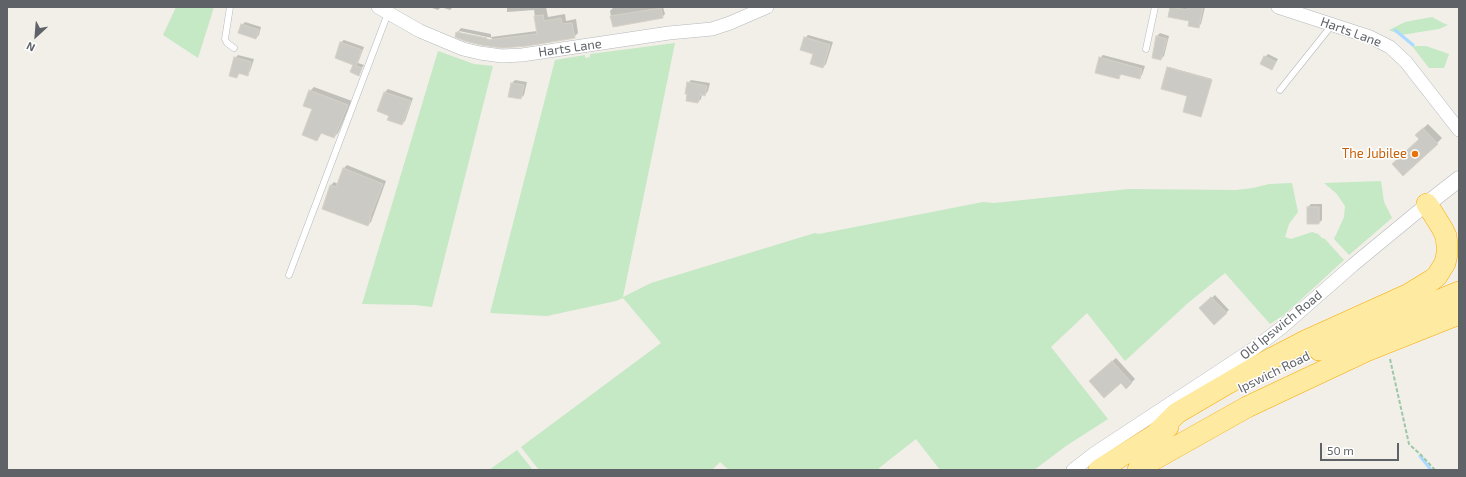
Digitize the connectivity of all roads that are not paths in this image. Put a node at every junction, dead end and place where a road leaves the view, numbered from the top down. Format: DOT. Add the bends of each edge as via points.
graph roads {
  1 [pos="230,7"];
  2 [pos="768,7"];
  3 [pos="1155,7"];
  4 [pos="1278,7"];
  5 [pos="383,10"];
  6 [pos="1332,25"];
  7 [pos="234,48"];
  8 [pos="1146,49"];
  9 [pos="1280,90"];
  10 [pos="1459,130"];
  11 [pos="1459,178"];
  12 [pos="1427,204"];
  13 [pos="289,275"];
  14 [pos="1459,292"];
  15 [pos="1459,314"];
  16 [pos="1156,434"];
  17 [pos="1073,470"];
  18 [pos="1099,470"];
  19 [pos="1138,470"];
  1 -- 7 [label="lane" via="225,38"];
  2 -- 5 [label="street, Harts Lane" via="712,29 502,56 463,49 420,31"];
  3 -- 8 [label="lane"];
  4 -- 6 [label="street, Harts Lane"];
  5 -- 13 [label="lane"];
  6 -- 9 [label="lane"];
  6 -- 10 [label="street, Harts Lane" via="1390,46 1406,62"];
  11 -- 12 [label="street, Old Ipswich Road"];
  12 -- 16 [label="highway" via="1446,236 1445,263 1437,276 1409,294 1261,364 1177,413"];
  12 -- 17 [label="street, Old Ipswich Road" via="1256,347"];
  14 -- 16 [label="highway, Ipswich Road" via="1275,370"];
  15 -- 19 [label="highway, Ipswich Road" via="1366,351 1247,407"];
  16 -- 18 [label="highway, Ipswich Road"];
}
